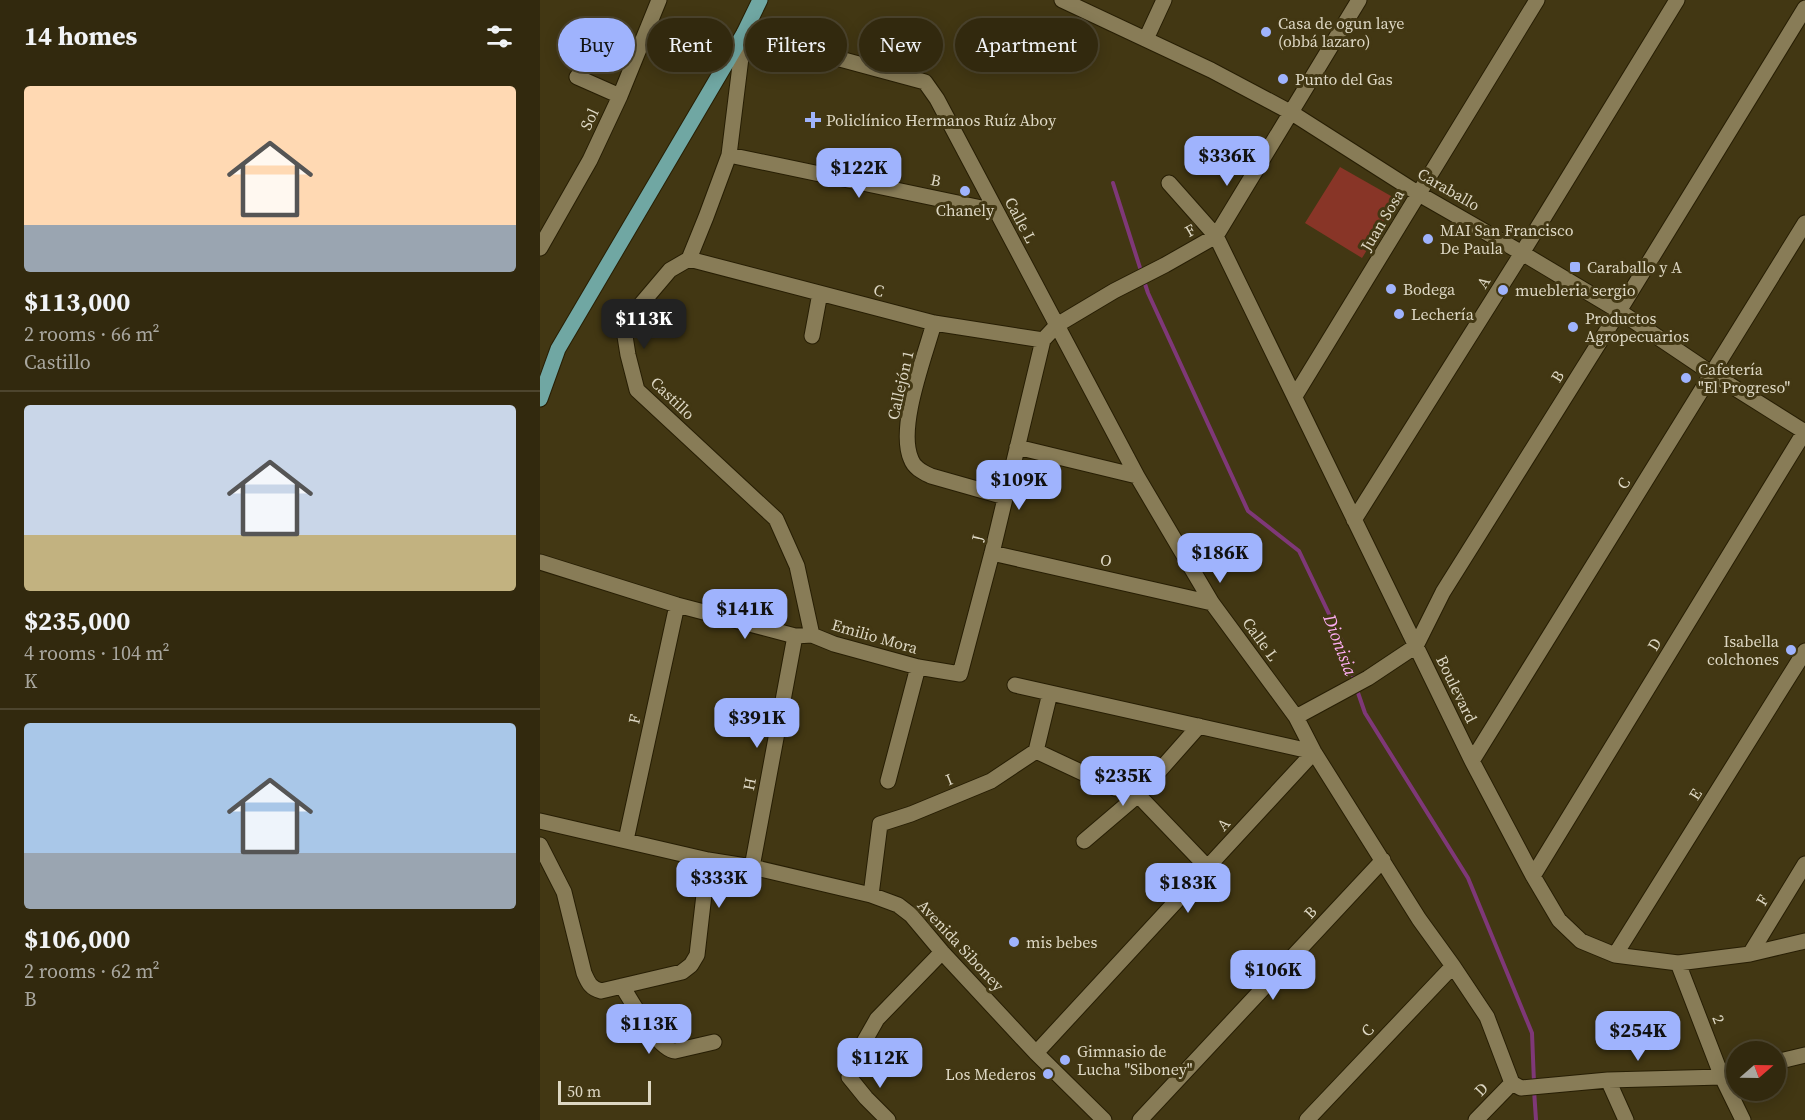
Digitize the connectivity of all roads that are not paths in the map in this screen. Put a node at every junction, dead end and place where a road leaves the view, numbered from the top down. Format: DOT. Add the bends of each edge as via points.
graph roads {
  1 [pos="659,0"];
  2 [pos="760,0"];
  3 [pos="1062,0"];
  4 [pos="1164,0"];
  5 [pos="1359,0"];
  6 [pos="1537,0"];
  7 [pos="1677,0"];
  8 [pos="1805,8"];
  9 [pos="744,33"];
  10 [pos="1146,39"];
  11 [pos="577,77"];
  12 [pos="620,96"];
  13 [pos="1292,113"];
  14 [pos="729,155"];
  15 [pos="1169,183"];
  16 [pos="1419,194"];
  17 [pos="996,211"];
  18 [pos="1805,223"];
  19 [pos="1216,236"];
  20 [pos="540,248"];
  21 [pos="1522,253"];
  22 [pos="689,259"];
  23 [pos="820,293"];
  24 [pos="1619,311"];
  25 [pos="934,323"];
  26 [pos="1057,325"];
  27 [pos="812,336"];
  28 [pos="1043,339"];
  29 [pos="1711,373"];
  30 [pos="1295,396"];
  31 [pos="540,399"];
  32 [pos="1805,432"];
  33 [pos="1017,447"];
  34 [pos="1137,476"];
  35 [pos="1005,497"];
  36 [pos="1354,520"];
  37 [pos="992,553"];
  38 [pos="540,562"];
  39 [pos="1212,603"];
  40 [pos="677,605"];
  41 [pos="812,635"];
  42 [pos="795,636"];
  43 [pos="1416,645"];
  44 [pos="1805,651"];
  45 [pos="918,667"];
  46 [pos="960,674"];
  47 [pos="1015,685"];
  48 [pos="1050,693"];
  49 [pos="1296,717"];
  50 [pos="1199,726"];
  51 [pos="1036,751"];
  52 [pos="1314,752"];
  53 [pos="1472,761"];
  54 [pos="888,781"];
  55 [pos="1138,795"];
  56 [pos="540,821"];
  57 [pos="626,840"];
  58 [pos="1084,841"];
  59 [pos="540,845"];
  60 [pos="708,860"];
  61 [pos="1383,860"];
  62 [pos="1805,864"];
  63 [pos="752,867"];
  64 [pos="1208,868"];
  65 [pos="1533,876"];
  66 [pos="871,895"];
  67 [pos="1805,941"];
  68 [pos="942,952"];
  69 [pos="1750,954"];
  70 [pos="1615,955"];
  71 [pos="1678,963"];
  72 [pos="1453,966"];
  73 [pos="622,986"];
  74 [pos="714,1042"];
  75 [pos="1036,1053"];
  76 [pos="1805,1055"];
  77 [pos="1786,1060"];
  78 [pos="1726,1066"];
  79 [pos="1726,1075"];
  80 [pos="1608,1080"];
  81 [pos="1516,1085"];
  82 [pos="1738,1101"];
  83 [pos="888,1120"];
  84 [pos="1104,1120"];
  85 [pos="1140,1120"];
  86 [pos="1306,1120"];
  87 [pos="1476,1120"];
  88 [pos="1626,1120"];
  89 [pos="1743,1120"];
  1 -- 12 [label="street, Sol"];
  2 -- 9 [label="main road"];
  3 -- 10 [label="street, Caraballo"];
  4 -- 10 [label="street"];
  5 -- 13 [label="street, F"];
  6 -- 16 [label="street, Juan Sosa"];
  7 -- 21 [label="street, A"];
  8 -- 24 [label="street, B"];
  9 -- 14 [label="street"];
  9 -- 17 [label="street, Calle L" via="926,82"];
  9 -- 31 [label="main road" via="558,349"];
  10 -- 13 [label="street, Caraballo"];
  11 -- 12 [label="street"];
  12 -- 20 [label="street, Sol" via="590,160"];
  13 -- 16 [label="street, Caraballo"];
  13 -- 19 [label="street, F"];
  14 -- 17 [label="street, B"];
  14 -- 22 [label="street"];
  15 -- 19 [label="street, Boulevard"];
  16 -- 21 [label="street, Caraballo"];
  16 -- 30 [label="street, Juan Sosa"];
  17 -- 26 [label="street, Calle L"];
  18 -- 29 [label="street, C"];
  19 -- 26 [label="street, F"];
  19 -- 30 [label="street, Boulevard"];
  21 -- 24 [label="street, Caraballo"];
  21 -- 36 [label="street, A"];
  22 -- 23 [label="street, C"];
  22 -- 41 [label="street, Castillo" via="670,270 624,330 637,390 776,519 797,566"];
  23 -- 25 [label="street, C"];
  23 -- 27 [label="street"];
  24 -- 29 [label="street, Caraballo"];
  24 -- 43 [label="street, B" via="1443,592"];
  25 -- 28 [label="street, C"];
  25 -- 35 [label="street, Callejón 1" via="908,416 911,460 920,471 932,476"];
  26 -- 28 [label="street"];
  26 -- 34 [label="street, Calle L"];
  28 -- 33 [label="street, J"];
  29 -- 32 [label="street, Caraballo"];
  29 -- 53 [label="street, C"];
  30 -- 36 [label="street, Boulevard"];
  32 -- 65 [label="street, D"];
  33 -- 34 [label="street"];
  33 -- 35 [label="street, J"];
  34 -- 39 [label="street, Calle L"];
  35 -- 37 [label="street, J"];
  36 -- 43 [label="street, Boulevard"];
  37 -- 39 [label="street, O"];
  37 -- 46 [label="street, J"];
  38 -- 40 [label="street, Emilio Mora"];
  39 -- 49 [label="street, Calle L"];
  40 -- 42 [label="street, Emilio Mora"];
  40 -- 57 [label="street, F"];
  41 -- 42 [label="street, Emilio Mora"];
  41 -- 45 [label="street, Emilio Mora"];
  42 -- 63 [label="street, H"];
  43 -- 49 [label="street, B" via="1368,678"];
  43 -- 53 [label="street, Boulevard"];
  44 -- 70 [label="street, E"];
  45 -- 46 [label="street, Emilio Mora"];
  45 -- 54 [label="street"];
  47 -- 48 [label="street"];
  48 -- 50 [label="street"];
  48 -- 51 [label="street"];
  49 -- 52 [label="street, Calle L"];
  50 -- 52 [label="street"];
  50 -- 55 [label="street"];
  51 -- 55 [label="street"];
  51 -- 66 [label="street, I" via="991,781 880,824"];
  52 -- 61 [label="street, Calle L"];
  52 -- 64 [label="street, A"];
  53 -- 65 [label="street, Boulevard"];
  55 -- 58 [label="street"];
  55 -- 64 [label="street"];
  56 -- 57 [label="street, Avenida Siboney"];
  57 -- 60 [label="street, Avenida Siboney"];
  59 -- 73 [label="street" via="564,892 588,983 601,990"];
  60 -- 63 [label="street, Avenida Siboney"];
  60 -- 73 [label="street" via="697,955 691,965 682,972"];
  61 -- 72 [label="street, Calle L"];
  61 -- 85 [label="street, B"];
  62 -- 69 [label="street, F"];
  63 -- 66 [label="street, Avenida Siboney"];
  64 -- 75 [label="street, A"];
  65 -- 70 [label="street, Boulevard" via="1558,920 1581,941"];
  66 -- 68 [label="street, Avenida Siboney" via="898,905 911,915"];
  67 -- 69 [label="street, Boulevard"];
  68 -- 75 [label="street, Avenida Siboney"];
  68 -- 83 [label="street" via="877,1018 849,1077"];
  69 -- 71 [label="street, Boulevard"];
  70 -- 71 [label="street, Boulevard"];
  71 -- 78 [label="street, 2"];
  72 -- 81 [label="street, Calle L" via="1487,1017"];
  72 -- 86 [label="street, C"];
  73 -- 74 [label="street" via="669,1051"];
  75 -- 84 [label="street, Avenida Siboney"];
  76 -- 77 [label="street"];
  79 -- 80 [label="street"];
  80 -- 81 [label="street"];
  80 -- 88 [label="street"];
  81 -- 87 [label="street, D"];
  82 -- 89 [label="street, 2"];
}
